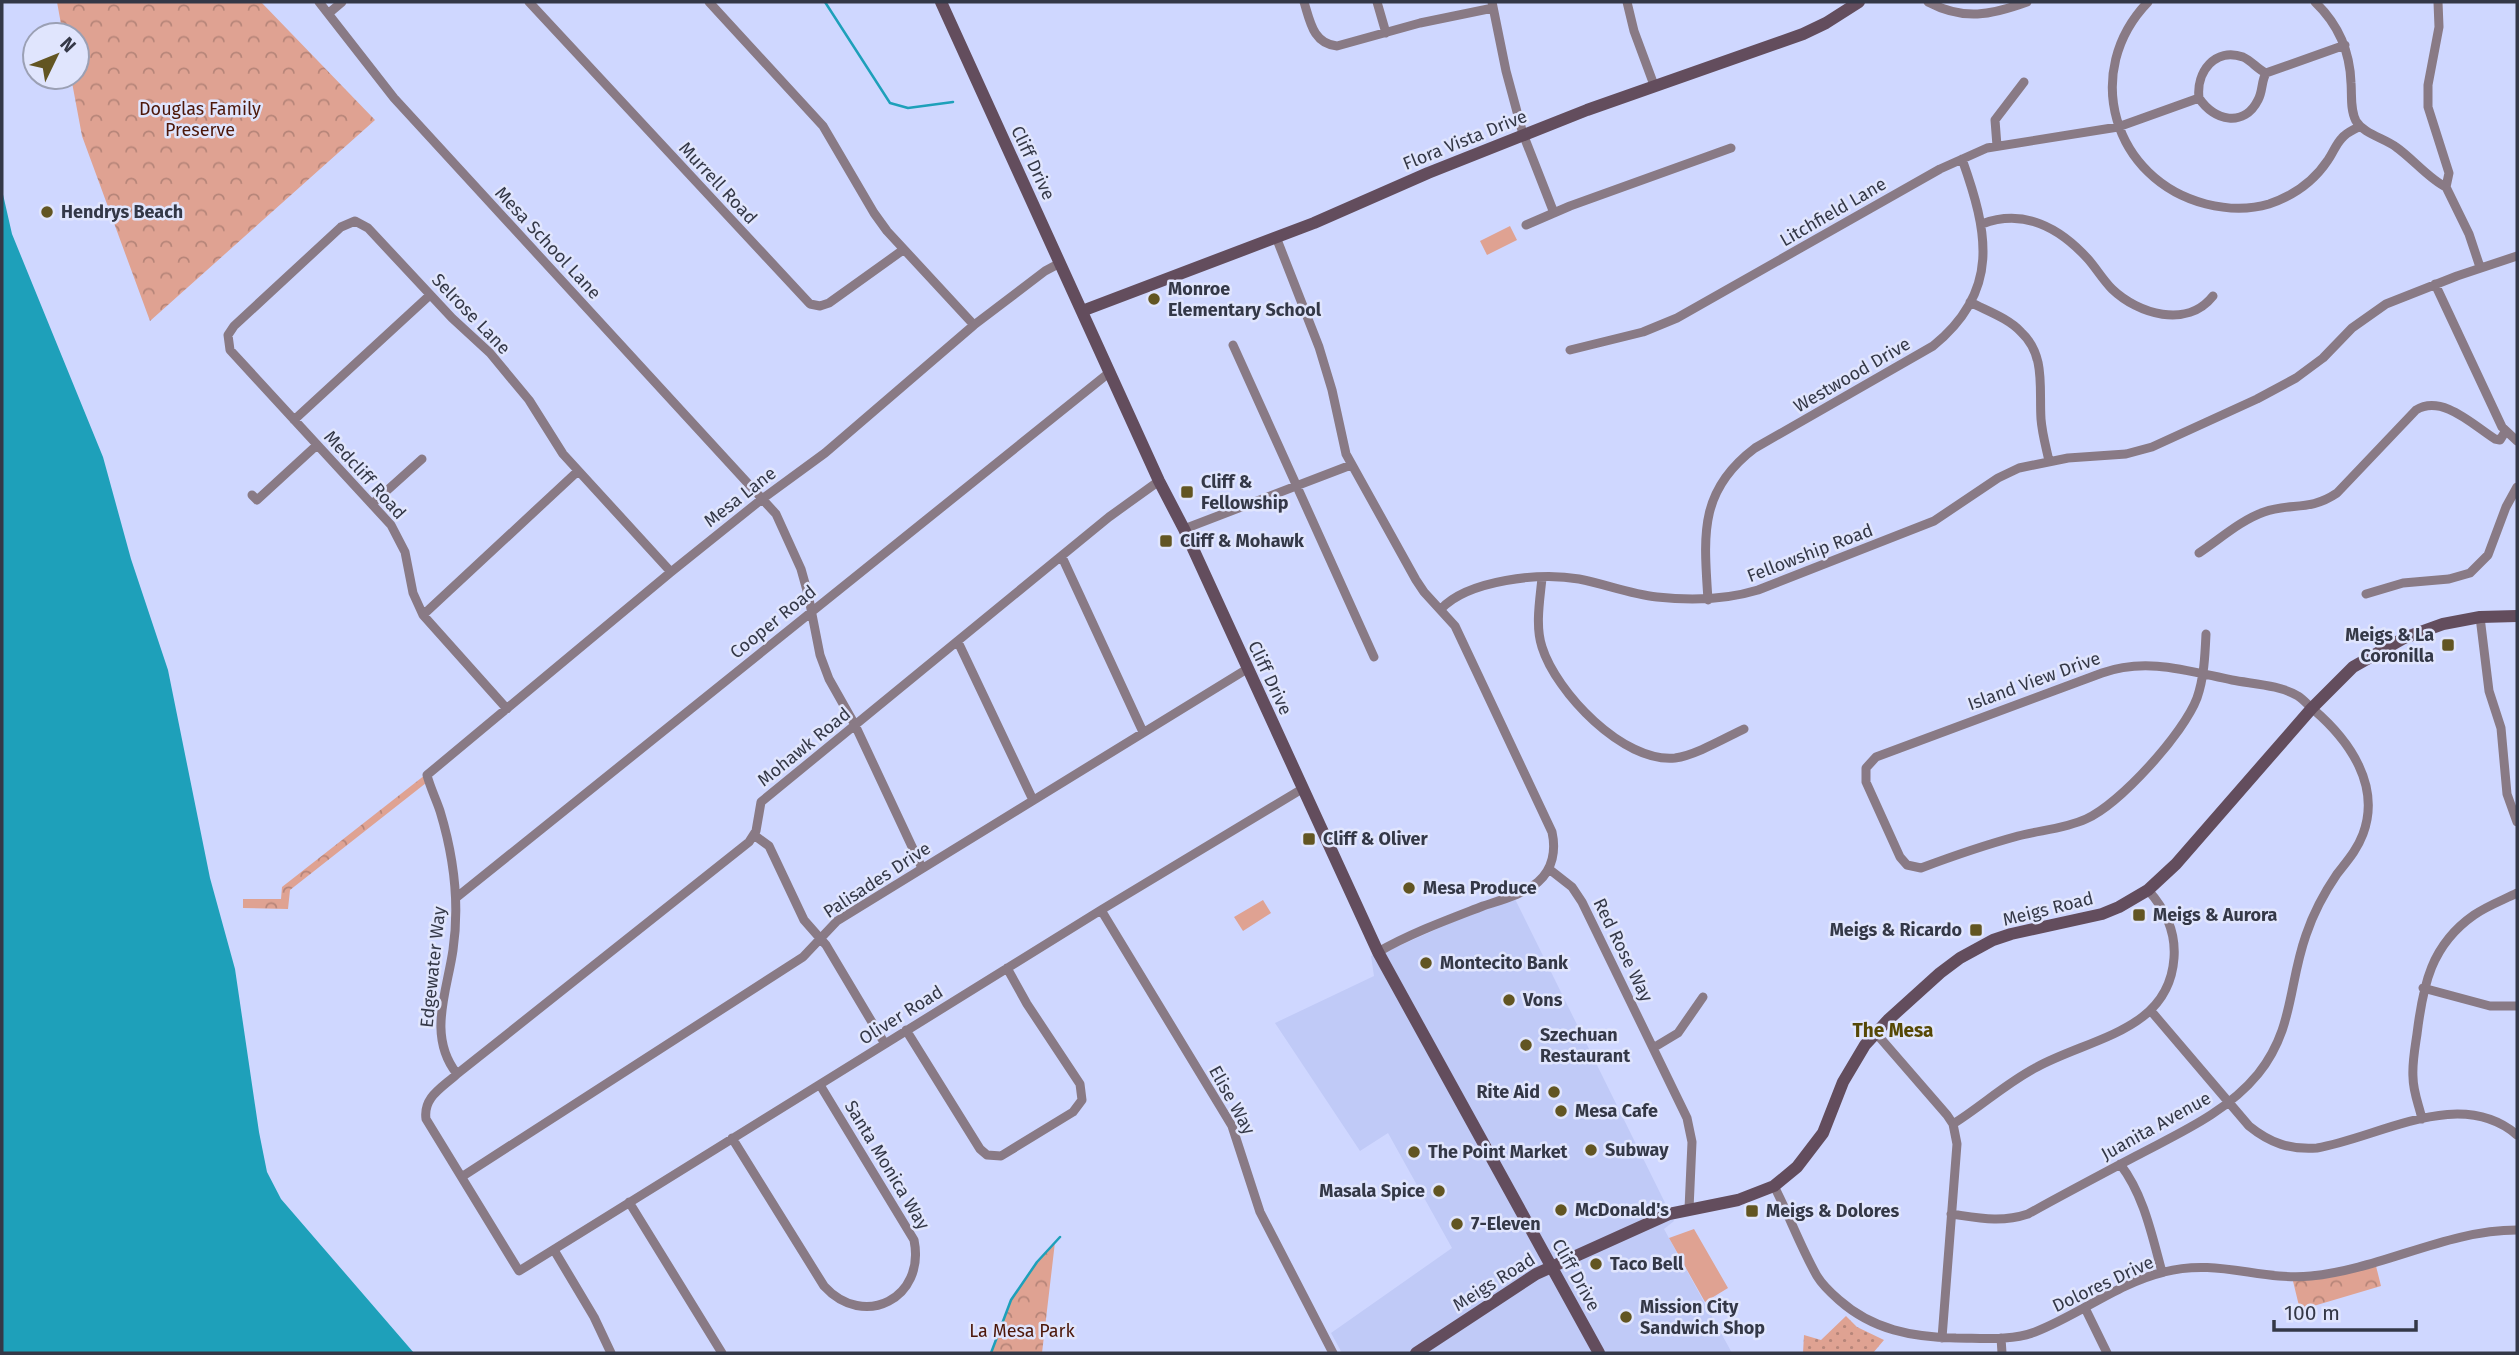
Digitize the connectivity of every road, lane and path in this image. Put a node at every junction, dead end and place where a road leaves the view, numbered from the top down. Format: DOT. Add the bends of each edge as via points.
graph roads {
  1 [pos="319,2"];
  2 [pos="342,2"];
  3 [pos="529,2"];
  4 [pos="709,2"];
  5 [pos="941,2"];
  6 [pos="1304,2"];
  7 [pos="1377,2"];
  8 [pos="1627,2"];
  9 [pos="1859,2"];
  10 [pos="1928,2"];
  11 [pos="2027,2"];
  12 [pos="2148,2"];
  13 [pos="2315,2"];
  14 [pos="2438,2"];
  15 [pos="1492,5"];
  16 [pos="329,13"];
  17 [pos="1386,33"];
  18 [pos="2345,45"];
  19 [pos="2266,73"];
  20 [pos="2024,82"];
  21 [pos="1654,85"];
  22 [pos="2199,98"];
  23 [pos="2360,126"];
  24 [pos="2118,127"];
  25 [pos="1523,134"];
  26 [pos="1997,146"];
  27 [pos="1731,148"];
  28 [pos="1962,159"];
  29 [pos="2446,187"];
  30 [pos="1553,213"];
  31 [pos="1982,224"];
  32 [pos="1526,225"];
  33 [pos="1276,237"];
  34 [pos="903,250"];
  35 [pos="2517,256"];
  36 [pos="1060,263"];
  37 [pos="2480,267"];
  38 [pos="2435,284"];
  39 [pos="430,295"];
  40 [pos="2213,296"];
  41 [pos="1970,302"];
  42 [pos="1083,311"];
  43 [pos="974,326"];
  44 [pos="228,340"];
  45 [pos="1233,345"];
  46 [pos="1570,350"];
  47 [pos="1110,372"];
  48 [pos="295,421"];
  49 [pos="2505,432"];
  50 [pos="2517,441"];
  51 [pos="317,445"];
  52 [pos="422,459"];
  53 [pos="2049,461"];
  54 [pos="1351,465"];
  55 [pos="578,471"];
  56 [pos="1159,481"];
  57 [pos="1298,486"];
  58 [pos="2517,487"];
  59 [pos="252,495"];
  60 [pos="762,499"];
  61 [pos="372,504"];
  62 [pos="1184,530"];
  63 [pos="2199,553"];
  64 [pos="1062,557"];
  65 [pos="671,572"];
  66 [pos="1542,578"];
  67 [pos="2366,594"];
  68 [pos="1708,600"];
  69 [pos="1441,610"];
  70 [pos="811,611"];
  71 [pos="423,615"];
  72 [pos="2517,616"];
  73 [pos="2480,617"];
  74 [pos="2206,634"];
  75 [pos="958,642"];
  76 [pos="1374,657"];
  77 [pos="1247,669"];
  78 [pos="2202,674"];
  79 [pos="2312,708"];
  80 [pos="507,709"];
  81 [pos="855,725"];
  82 [pos="1744,729"];
  83 [pos="1143,732"];
  84 [pos="444,761"];
  85 [pos="1302,789"];
  86 [pos="1033,800"];
  87 [pos="2517,822"];
  88 [pos="754,835"];
  89 [pos="922,868"];
  90 [pos="1549,869"];
  91 [pos="2148,890"];
  92 [pos="2517,893"];
  93 [pos="457,897"];
  94 [pos="1101,910"];
  95 [pos="820,939"];
  96 [pos="1378,952"];
  97 [pos="1007,968"];
  98 [pos="2423,988"];
  99 [pos="1703,997"];
  100 [pos="2517,1006"];
  101 [pos="2151,1011"];
  102 [pos="906,1030"];
  103 [pos="1875,1032"];
  104 [pos="885,1044"];
  105 [pos="1653,1048"];
  106 [pos="457,1074"];
  107 [pos="820,1085"];
  108 [pos="2228,1102"];
  109 [pos="2422,1119"];
  110 [pos="1953,1124"];
  111 [pos="2517,1135"];
  112 [pos="732,1138"];
  113 [pos="2120,1164"];
  114 [pos="463,1176"];
  115 [pos="1774,1186"];
  116 [pos="629,1202"];
  117 [pos="1689,1209"];
  118 [pos="1951,1214"];
  119 [pos="2517,1230"];
  120 [pos="554,1250"];
  121 [pos="1552,1267"];
  122 [pos="2162,1272"];
  123 [pos="2085,1308"];
  124 [pos="1942,1338"];
  125 [pos="2001,1338"];
  126 [pos="611,1353"];
  127 [pos="722,1353"];
  128 [pos="1333,1353"];
  129 [pos="1416,1353"];
  130 [pos="1599,1353"];
  131 [pos="2002,1353"];
  132 [pos="2108,1353"];
  1 -- 16 [label="street, Mesa School Lane"];
  2 -- 16 [label="street"];
  3 -- 34 [label="street, Murrell Road" via="810,304 830,303"];
  4 -- 34 [label="street" via="823,126 874,214"];
  5 -- 36 [label="main road, Cliff Drive"];
  6 -- 17 [label="street" via="1316,35 1327,44 1341,45"];
  7 -- 17 [label="street"];
  8 -- 21 [label="street"];
  9 -- 21 [label="main road, Flora Vista Drive" via="1803,34"];
  10 -- 11 [label="street" via="1974,15"];
  12 -- 24 [label="street" via="2118,49 2113,103"];
  13 -- 18 [label="street"];
  14 -- 29 [label="street" via="2439,27 2428,96 2432,125 2449,173"];
  15 -- 17 [label="street"];
  15 -- 25 [label="street"];
  16 -- 60 [label="street, Mesa School Lane" via="394,98"];
  18 -- 19 [label="street"];
  18 -- 23 [label="street" via="2354,117"];
  19 -- 22 [label="street" via="2245,58 2221,57 2202,73"];
  19 -- 22 [label="street" via="2257,104 2241,117 2217,116"];
  20 -- 26 [label="street" via="1995,120"];
  21 -- 25 [label="main road, Flora Vista Drive"];
  22 -- 24 [label="street, Litchfield Lane"];
  23 -- 24 [label="street" via="2344,136 2319,173 2297,191 2246,208 2214,206 2164,185 2141,164"];
  23 -- 29 [label="street" via="2393,144"];
  24 -- 26 [label="street, Litchfield Lane"];
  25 -- 30 [label="street"];
  25 -- 33 [label="main road, Flora Vista Drive"];
  26 -- 28 [label="street, Litchfield Lane"];
  27 -- 30 [label="street"];
  28 -- 31 [label="street, Westwood Drive"];
  28 -- 46 [label="street, Litchfield Lane" via="1677,318 1643,332"];
  29 -- 37 [label="street"];
  30 -- 32 [label="street"];
  31 -- 40 [label="street" via="2020,218 2043,225 2077,248 2121,297 2152,312 2194,312"];
  31 -- 41 [label="street, Westwood Drive" via="1982,265"];
  33 -- 42 [label="main road, Flora Vista Drive"];
  33 -- 54 [label="street" via="1319,347"];
  34 -- 43 [label="street"];
  35 -- 37 [label="street, Fellowship Road"];
  36 -- 42 [label="main road, Cliff Drive"];
  36 -- 43 [label="street, Mesa Lane"];
  37 -- 38 [label="street, Fellowship Road"];
  38 -- 49 [label="street"];
  38 -- 53 [label="street, Fellowship Road" via="2376,311 2310,368 2257,399 2141,450"];
  39 -- 44 [label="street, Selrose Lane" via="368,228 350,222 234,326"];
  39 -- 48 [label="street"];
  39 -- 55 [label="street, Selrose Lane" via="490,352"];
  41 -- 53 [label="street" via="2012,324 2036,353"];
  41 -- 68 [label="street, Westwood Drive" via="1933,346 1755,449 1729,471 1714,495 1706,526"];
  42 -- 47 [label="main road, Cliff Drive"];
  43 -- 60 [label="street, Mesa Lane" via="825,453"];
  44 -- 48 [label="street, Medcliff Road" via="233,353"];
  45 -- 57 [label="street"];
  47 -- 56 [label="main road, Cliff Drive"];
  47 -- 70 [label="street, Cooper Road"];
  48 -- 51 [label="street, Medcliff Road"];
  49 -- 50 [label="street"];
  49 -- 63 [label="street" via="2500,440 2495,439 2447,408 2426,405 2416,410 2337,494 2308,506 2263,512"];
  51 -- 59 [label="street" via="257,500"];
  51 -- 61 [label="street, Medcliff Road"];
  52 -- 61 [label="street"];
  53 -- 68 [label="street, Fellowship Road" via="2004,475 1934,522 1758,590"];
  54 -- 57 [label="street"];
  54 -- 69 [label="street" via="1416,580"];
  55 -- 65 [label="street, Selrose Lane"];
  55 -- 71 [label="street"];
  56 -- 62 [label="main road, Cliff Drive"];
  56 -- 64 [label="street, Mohawk Road"];
  57 -- 62 [label="street"];
  57 -- 76 [label="street"];
  58 -- 67 [label="street" via="2488,555 2470,573"];
  60 -- 65 [label="street, Mesa Lane"];
  60 -- 70 [label="street, Mesa School Lane" via="776,514 792,546"];
  61 -- 71 [label="street, Medcliff Road" via="400,538"];
  62 -- 77 [label="main road, Cliff Drive"];
  64 -- 75 [label="street, Mohawk Road"];
  64 -- 83 [label="street"];
  65 -- 80 [label="street, Mesa Lane"];
  66 -- 68 [label="street, Fellowship Road" via="1560,576 1655,597"];
  66 -- 69 [label="street, Fellowship Road" via="1477,587"];
  66 -- 82 [label="street" via="1542,648 1570,696 1604,729 1635,749 1665,758 1683,756"];
  69 -- 90 [label="street" via="1465,646 1552,832"];
  70 -- 81 [label="street, Mesa School Lane" via="821,661"];
  70 -- 93 [label="street, Cooper Road"];
  71 -- 80 [label="street, Medcliff Road"];
  72 -- 73 [label="main road, Meigs Road"];
  73 -- 79 [label="main road, Meigs Road" via="2419,631 2389,646 2353,667"];
  73 -- 87 [label="street" via="2489,691 2501,728 2507,794"];
  74 -- 78 [label="street"];
  75 -- 81 [label="street, Mohawk Road"];
  75 -- 86 [label="street"];
  77 -- 83 [label="street, Palisades Drive"];
  77 -- 85 [label="main road, Cliff Drive"];
  78 -- 78 [label="street, Island View Drive" via="2145,665 2115,668 1876,757 1868,763 1865,778 1900,857 1907,865 1921,868 1998,841 2073,825 2101,810 2180,728 2197,698"];
  78 -- 79 [label="street, Island View Drive" via="2273,688 2298,696"];
  79 -- 91 [label="main road, Meigs Road"];
  79 -- 108 [label="street, Juanita Avenue" via="2339,734 2362,769 2368,793 2367,818 2360,842 2327,890 2306,936 2279,1040 2256,1077"];
  80 -- 84 [label="street, Mesa Lane"];
  81 -- 88 [label="street, Mohawk Road" via="761,802"];
  81 -- 89 [label="street, Mesa School Lane"];
  83 -- 86 [label="street, Palisades Drive"];
  84 -- 93 [label="street, Edgewater Way" via="428,775 447,838"];
  85 -- 94 [label="street, Oliver Road"];
  85 -- 96 [label="main road, Cliff Drive"];
  86 -- 89 [label="street, Palisades Drive"];
  88 -- 95 [label="street" via="769,846 804,920"];
  88 -- 106 [label="street"];
  89 -- 95 [label="street, Palisades Drive" via="837,921"];
  90 -- 96 [label="street" via="1531,887"];
  90 -- 105 [label="street, Red Rose Way" via="1572,887 1582,902"];
  91 -- 101 [label="street" via="2166,917 2175,951 2165,995"];
  91 -- 103 [label="main road, Meigs Road" via="2102,914 2011,934 1976,948 1940,972"];
  92 -- 98 [label="street" via="2474,915 2452,934"];
  93 -- 106 [label="street, Edgewater Way" via="440,1024 447,1060"];
  94 -- 97 [label="street, Oliver Road"];
  94 -- 128 [label="street, Elise Way" via="1231,1126 1260,1212"];
  95 -- 104 [label="street"];
  95 -- 114 [label="street, Palisades Drive" via="792,965"];
  96 -- 121 [label="main road, Cliff Drive"];
  97 -- 102 [label="street, Oliver Road"];
  97 -- 102 [label="street" via="1080,1084 1082,1100 1073,1112 1001,1156 987,1155"];
  98 -- 100 [label="street" via="2490,1006"];
  98 -- 109 [label="street" via="2413,1077"];
  99 -- 105 [label="street" via="1678,1033"];
  101 -- 108 [label="street"];
  101 -- 110 [label="street" via="2119,1032 2017,1077"];
  102 -- 104 [label="street, Oliver Road"];
  103 -- 110 [label="street"];
  103 -- 115 [label="main road, Meigs Road" via="1854,1060 1822,1133 1797,1167"];
  104 -- 107 [label="street, Oliver Road"];
  105 -- 117 [label="street, Red Rose Way" via="1691,1132"];
  106 -- 114 [label="street" via="425,1109 426,1119"];
  107 -- 112 [label="street, Oliver Road"];
  107 -- 112 [label="street, Santa Monica Way" via="914,1240 914,1272 904,1290 887,1303 850,1305 824,1286"];
  108 -- 109 [label="street" via="2268,1140 2303,1149 2327,1147"];
  108 -- 113 [label="street, Juanita Avenue" via="2208,1118"];
  109 -- 111 [label="street" via="2472,1114 2494,1120"];
  110 -- 118 [label="street" via="1957,1144"];
  112 -- 116 [label="street, Oliver Road"];
  113 -- 118 [label="street, Juanita Avenue" via="2017,1218 1991,1220"];
  113 -- 122 [label="street" via="2145,1212"];
  114 -- 120 [label="street, Oliver Road" via="519,1271"];
  115 -- 117 [label="main road, Meigs Road" via="1738,1200"];
  115 -- 124 [label="street, Dolores Drive" via="1818,1278 1839,1300 1864,1319 1892,1331"];
  116 -- 120 [label="street, Oliver Road"];
  116 -- 127 [label="street"];
  117 -- 121 [label="main road, Meigs Road" via="1645,1223"];
  118 -- 124 [label="street"];
  119 -- 122 [label="street, Dolores Drive" via="2475,1233 2310,1276 2271,1276 2215,1266"];
  120 -- 126 [label="street"];
  121 -- 129 [label="main road, Meigs Road"];
  121 -- 130 [label="main road, Cliff Drive"];
  122 -- 123 [label="street, Dolores Drive"];
  123 -- 125 [label="street, Dolores Drive" via="2032,1333"];
  123 -- 132 [label="street"];
  124 -- 125 [label="street, Dolores Drive"];
  125 -- 131 [label="street"];
}
